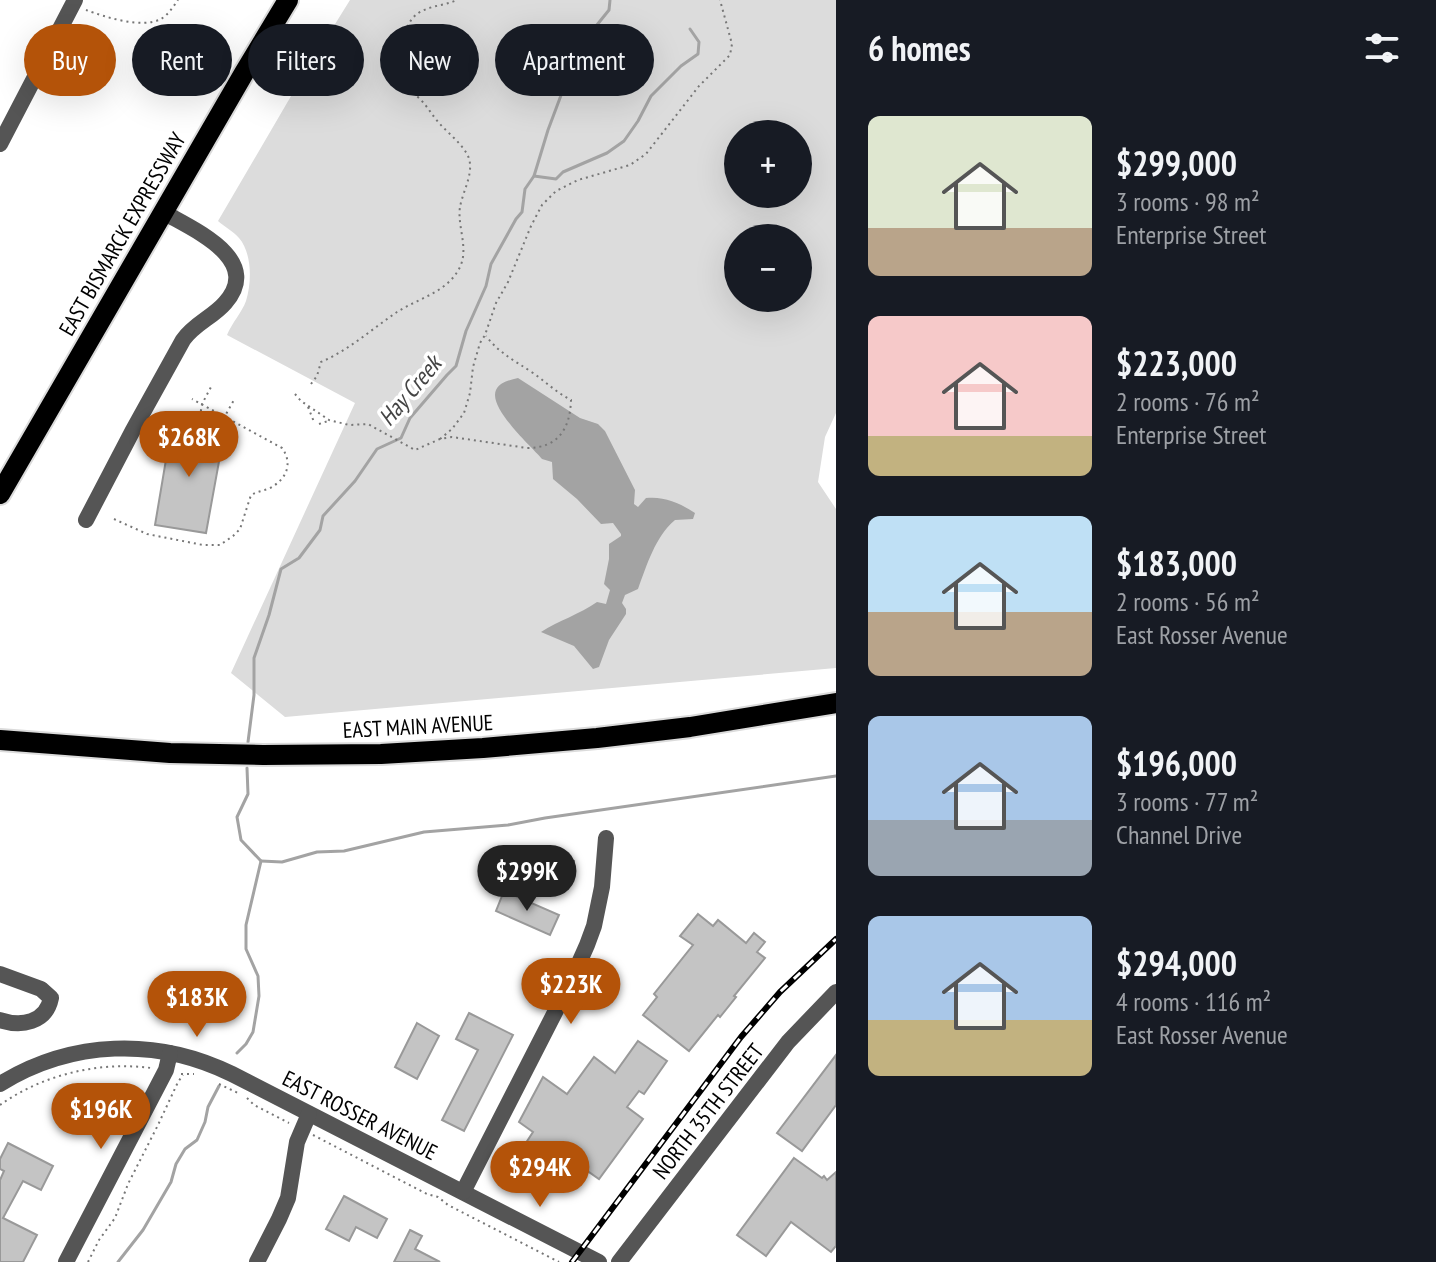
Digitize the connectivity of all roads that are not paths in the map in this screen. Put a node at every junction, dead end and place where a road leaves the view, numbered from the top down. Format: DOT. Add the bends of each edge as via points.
graph roads {
  1 [pos="288,0"];
  2 [pos="74,2"];
  3 [pos="0,144"];
  4 [pos="163,212"];
  5 [pos="0,494"];
  6 [pos="86,520"];
  7 [pos="836,703"];
  8 [pos="0,740"];
  9 [pos="606,838"];
  10 [pos="0,974"];
  11 [pos="836,992"];
  12 [pos="0,1020"];
  13 [pos="170,1053"];
  14 [pos="0,1084"];
  15 [pos="309,1114"];
  16 [pos="463,1192"];
  17 [pos="66,1262"];
  18 [pos="257,1262"];
  19 [pos="599,1262"];
  20 [pos="619,1262"];
  1 -- 4 [label="main road, EAST BISMARCK EXPRESSWAY"];
  2 -- 3 [label="street"];
  4 -- 5 [label="main road, EAST BISMARCK EXPRESSWAY"];
  4 -- 6 [label="street" via="226,252 235,271 234,286 225,304 186,335"];
  7 -- 8 [label="main road, EAST MAIN AVENUE" via="597,738 381,754 170,753"];
  9 -- 16 [label="street" via="602,887 587,945"];
  10 -- 12 [label="street" via="51,998 44,1014 32,1022"];
  11 -- 20 [label="street, NORTH 35TH STREET" via="788,1042"];
  13 -- 14 [label="street, EAST ROSSER AVENUE" via="137,1048 86,1051 43,1062"];
  13 -- 15 [label="street, EAST ROSSER AVENUE" via="213,1065 225,1079"];
  13 -- 17 [label="street"];
  15 -- 16 [label="street, EAST ROSSER AVENUE"];
  15 -- 18 [label="street" via="293,1159 288,1198"];
  16 -- 19 [label="street, EAST ROSSER AVENUE"];
}
